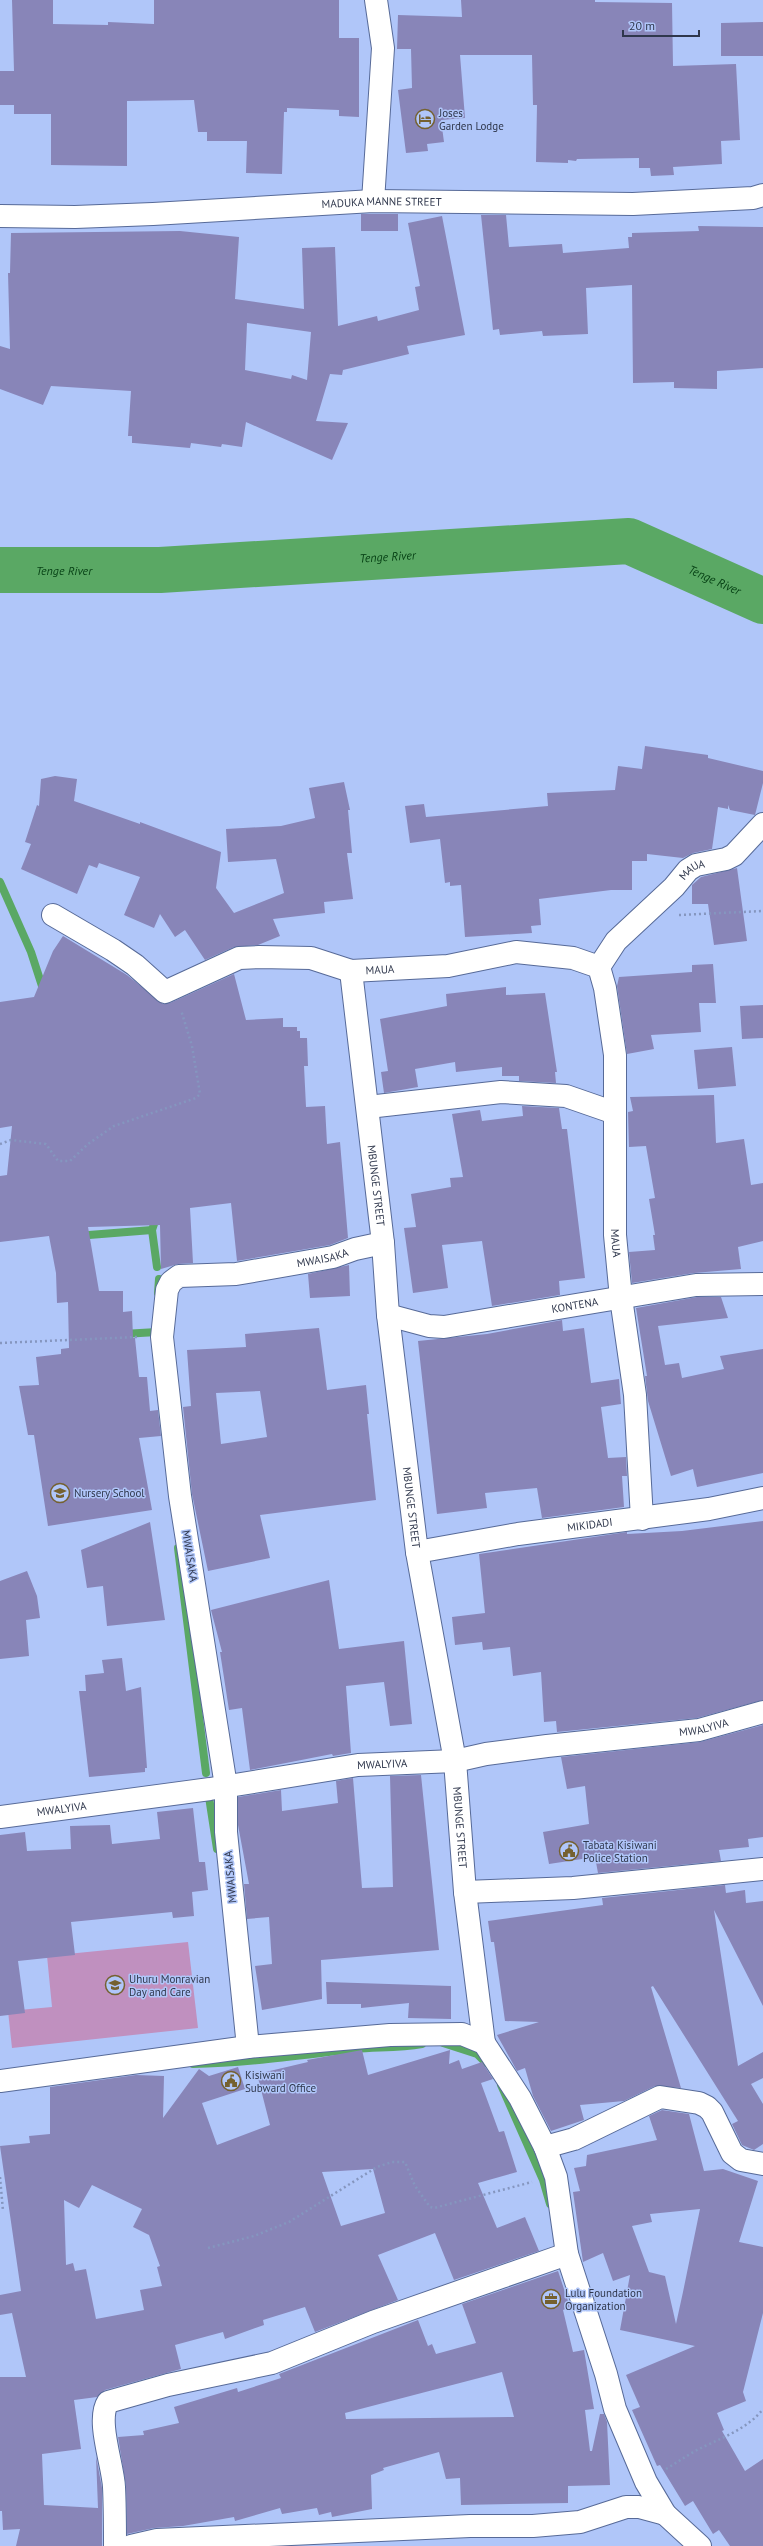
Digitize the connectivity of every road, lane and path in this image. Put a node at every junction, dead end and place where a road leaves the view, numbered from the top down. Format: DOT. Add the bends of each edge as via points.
graph roads {
  1 [pos="376,0"];
  2 [pos="763,195"];
  3 [pos="373,201"];
  4 [pos="0,216"];
  5 [pos="763,824"];
  6 [pos="647,910"];
  7 [pos="763,911"];
  8 [pos="53,915"];
  9 [pos="599,967"];
  10 [pos="351,971"];
  11 [pos="168,992"];
  12 [pos="368,1107"];
  13 [pos="615,1113"];
  14 [pos="0,1144"];
  15 [pos="383,1243"];
  16 [pos="763,1284"];
  17 [pos="621,1298"];
  18 [pos="388,1315"];
  19 [pos="162,1337"];
  20 [pos="0,1343"];
  21 [pos="763,1498"];
  22 [pos="642,1519"];
  23 [pos="417,1552"];
  24 [pos="763,1712"];
  25 [pos="455,1761"];
  26 [pos="226,1786"];
  27 [pos="0,1816"];
  28 [pos="763,1869"];
  29 [pos="465,1892"];
  30 [pos="484,2043"];
  31 [pos="248,2048"];
  32 [pos="0,2081"];
  33 [pos="545,2147"];
  34 [pos="763,2164"];
  35 [pos="0,2177"];
  36 [pos="556,2177"];
  37 [pos="3,2211"];
  38 [pos="208,2248"];
  39 [pos="567,2254"];
  40 [pos="763,2409"];
  41 [pos="646,2482"];
  42 [pos="665,2514"];
  43 [pos="116,2546"];
  44 [pos="131,2546"];
  45 [pos="700,2546"];
  1 -- 3 [label="street" via="383,48"];
  2 -- 3 [label="street, MADUKA MANNE STREET" via="753,198 633,204"];
  3 -- 4 [label="street, MADUKA MANNE STREET" via="153,214"];
  5 -- 6 [label="street, MAUA" via="726,860 696,865 688,870 674,887"];
  6 -- 7 [label="path" via="686,916 710,912"];
  6 -- 9 [label="street, MAUA" via="616,941"];
  8 -- 11 [label="street" via="113,950 135,965 162,991"];
  9 -- 10 [label="street, MAUA" via="573,958 516,952 448,966"];
  9 -- 13 [label="street, MAUA" via="605,988 615,1055"];
  10 -- 11 [label="street, MAUA" via="311,958 239,958"];
  10 -- 12 [label="street, MBUNGE STREET"];
  11 -- 14 [label="path" via="183,1014 192,1046 200,1094 196,1098 114,1126 88,1144 70,1161 58,1160 46,1144 11,1140"];
  12 -- 13 [label="street" via="501,1092 566,1096"];
  12 -- 15 [label="street, MBUNGE STREET"];
  13 -- 17 [label="street, MAUA" via="615,1235"];
  15 -- 18 [label="street, MBUNGE STREET"];
  15 -- 19 [label="street, MWAISAKA" via="333,1257 236,1274 179,1276 171,1282 167,1290"];
  16 -- 17 [label="street, KONTENA" via="696,1285"];
  17 -- 18 [label="street, KONTENA" via="444,1327 429,1326"];
  17 -- 22 [label="street, MAUA" via="635,1395"];
  18 -- 23 [label="street, MBUNGE STREET"];
  19 -- 20 [label="path" via="127,1336"];
  19 -- 26 [label="street, MWAISAKA" via="180,1496"];
  21 -- 22 [label="street, MIKIDADI"];
  22 -- 23 [label="street, MIKIDADI" via="518,1534"];
  23 -- 25 [label="street, MBUNGE STREET"];
  24 -- 25 [label="street, MWALYIVA" via="699,1730 547,1746"];
  25 -- 26 [label="street, MWALYIVA" via="358,1765"];
  25 -- 29 [label="street, MBUNGE STREET"];
  26 -- 27 [label="street, MWALYIVA"];
  26 -- 31 [label="street, MWAISAKA" via="226,1832"];
  28 -- 29 [label="street" via="573,1888"];
  29 -- 30 [label="street, MBUNGE STREET"];
  30 -- 31 [label="street" via="462,2034 390,2035"];
  30 -- 33 [label="street" via="520,2098"];
  31 -- 32 [label="street"];
  33 -- 34 [label="street" via="574,2139 660,2097 707,2106 732,2152 741,2160"];
  33 -- 36 [label="street"];
  35 -- 37 [label="path"];
  36 -- 38 [label="path" via="434,2208 421,2196 405,2162 392,2162 377,2167 289,2222 254,2236"];
  36 -- 39 [label="street"];
  39 -- 41 [label="street" via="615,2409"];
  39 -- 43 [label="street" via="373,2322 272,2363 168,2385 108,2402 104,2410 114,2486"];
  40 -- 41 [label="path" via="732,2433 695,2451"];
  41 -- 42 [label="street"];
  42 -- 44 [label="street" via="639,2507 626,2507 580,2522 157,2540"];
  42 -- 45 [label="street"];
}
